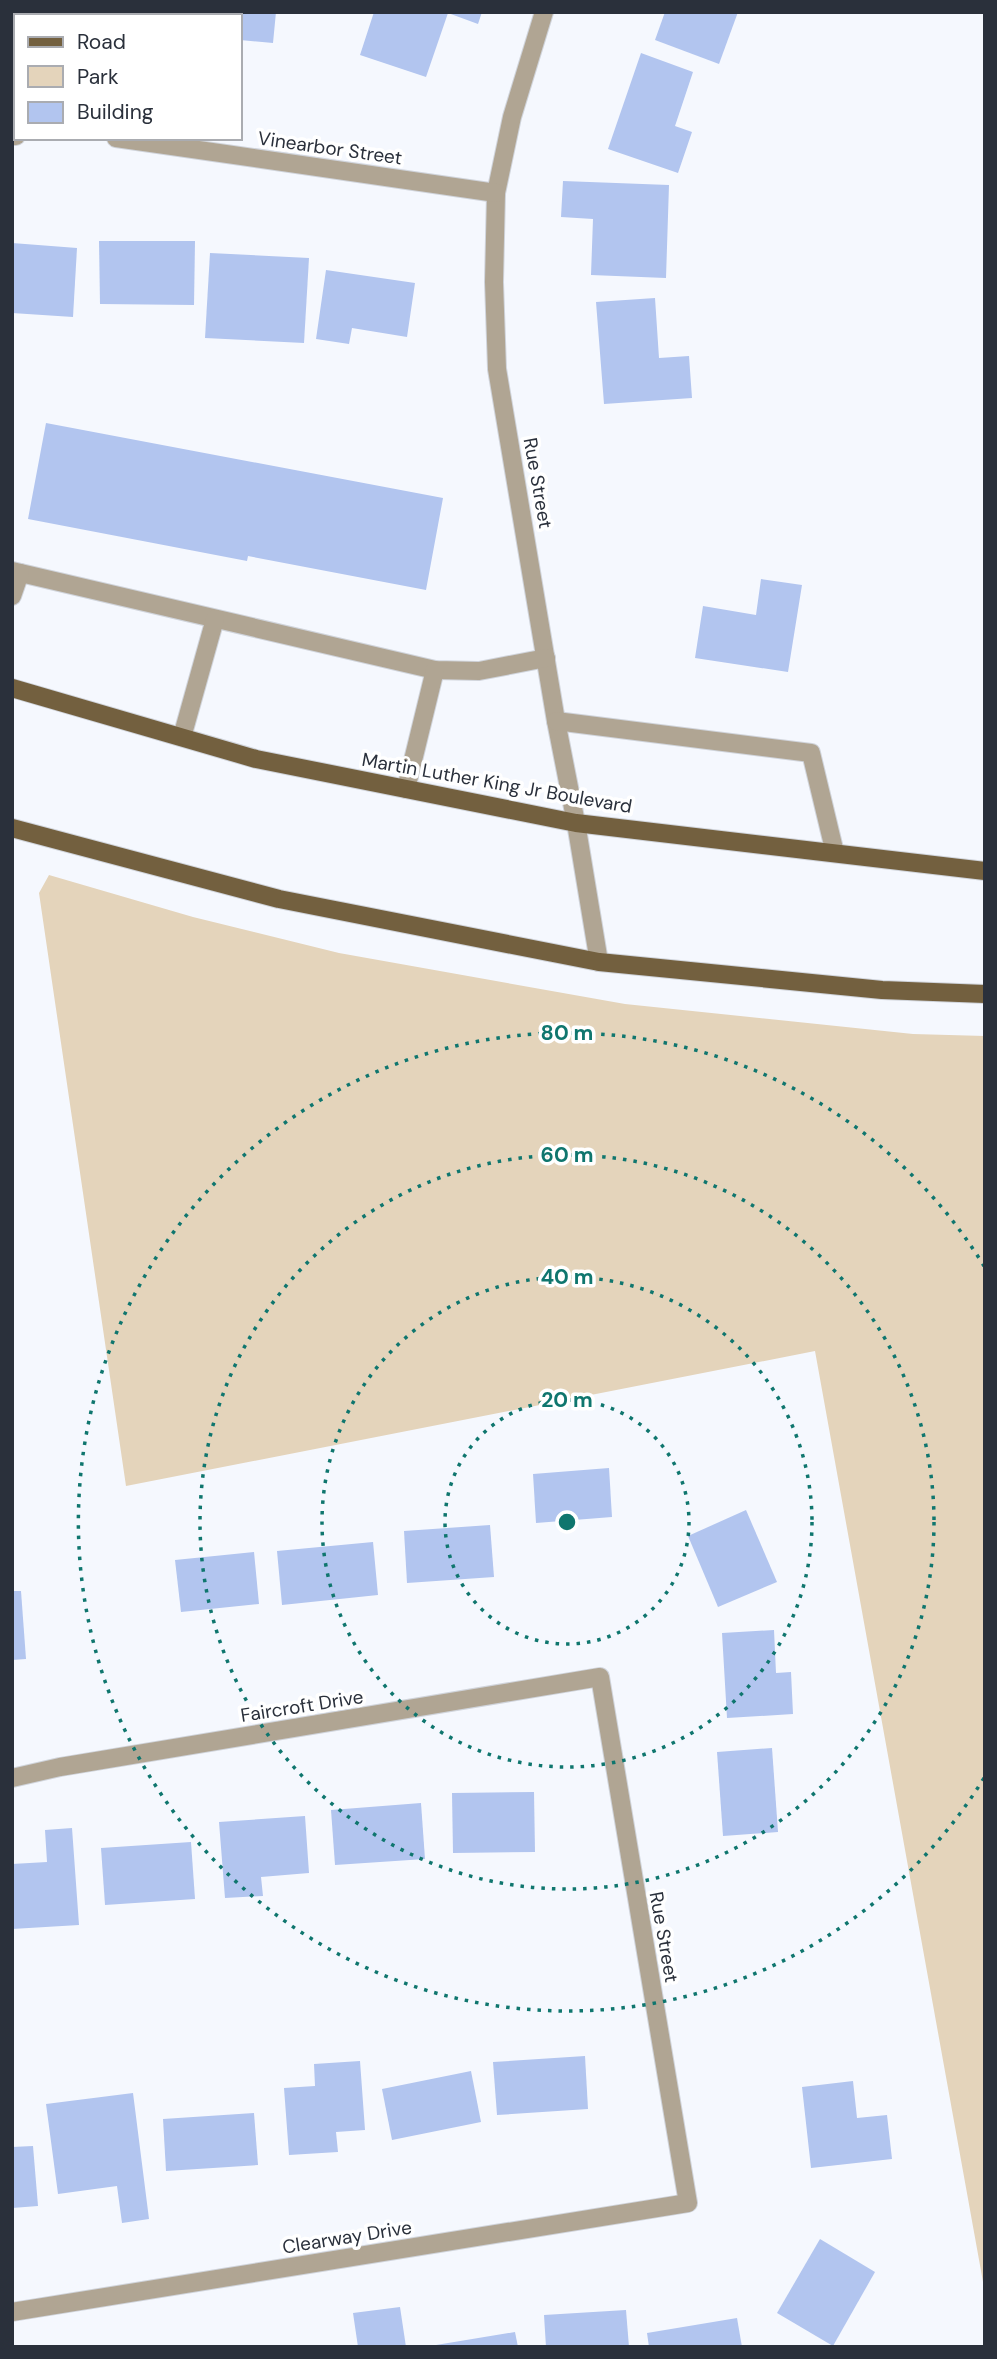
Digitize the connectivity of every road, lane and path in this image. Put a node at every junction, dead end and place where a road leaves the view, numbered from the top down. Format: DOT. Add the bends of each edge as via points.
graph roads {
  1 [pos="544,12"];
  2 [pos="130,140"];
  3 [pos="496,193"];
  4 [pos="16,572"];
  5 [pos="12,596"];
  6 [pos="215,619"];
  7 [pos="546,658"];
  8 [pos="435,670"];
  9 [pos="12,688"];
  10 [pos="556,721"];
  11 [pos="182,737"];
  12 [pos="405,789"];
  13 [pos="576,823"];
  14 [pos="12,828"];
  15 [pos="835,853"];
  16 [pos="985,871"];
  17 [pos="598,962"];
  18 [pos="985,994"];
  19 [pos="600,1677"];
  20 [pos="12,1778"];
  21 [pos="688,2203"];
  22 [pos="12,2312"];
  1 -- 3 [label="street, Rue Street" via="512,117"];
  2 -- 3 [label="street, Vinearbor Street"];
  3 -- 7 [label="street, Rue Street" via="497,369"];
  4 -- 5 [label="street"];
  4 -- 6 [label="street"];
  6 -- 8 [label="street"];
  6 -- 11 [label="street"];
  7 -- 8 [label="street" via="479,671"];
  7 -- 10 [label="street, Rue Street"];
  8 -- 12 [label="street"];
  9 -- 11 [label="main road, Martin Luther King Jr Boulevard"];
  10 -- 13 [label="street, Rue Street"];
  10 -- 15 [label="street" via="811,753"];
  11 -- 12 [label="main road, Martin Luther King Jr Boulevard" via="256,759"];
  12 -- 13 [label="main road, Martin Luther King Jr Boulevard"];
  13 -- 15 [label="main road, Martin Luther King Jr Boulevard"];
  13 -- 17 [label="street, Rue Street"];
  14 -- 17 [label="main road" via="279,899"];
  15 -- 16 [label="main road, Martin Luther King Jr Boulevard"];
  17 -- 18 [label="main road" via="882,989"];
  19 -- 20 [label="street, Faircroft Drive"];
  19 -- 21 [label="street, Rue Street"];
  21 -- 22 [label="street, Clearway Drive"];
}
